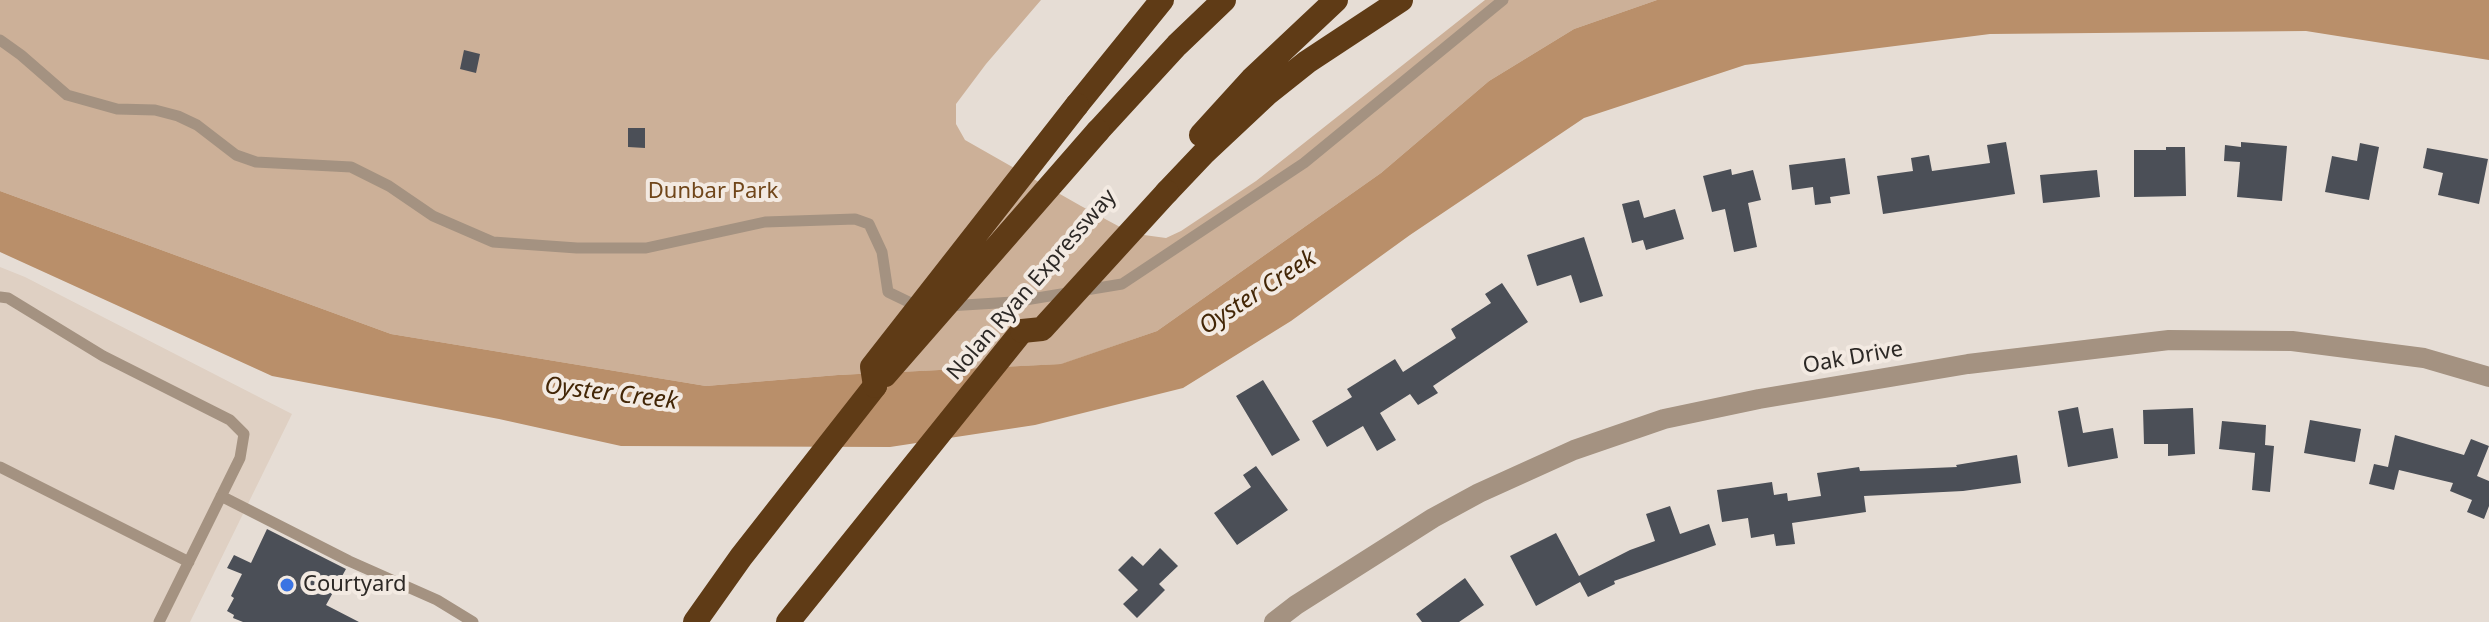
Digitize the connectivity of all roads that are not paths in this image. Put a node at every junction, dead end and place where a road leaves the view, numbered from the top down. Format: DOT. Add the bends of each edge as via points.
graph roads {
  1 [pos="1162,0"];
  2 [pos="1224,0"];
  3 [pos="1336,0"];
  4 [pos="1401,0"];
  5 [pos="1503,0"];
  6 [pos="0,40"];
  7 [pos="1160,190"];
  8 [pos="0,297"];
  9 [pos="2489,377"];
  10 [pos="875,386"];
  11 [pos="0,467"];
  12 [pos="221,496"];
  13 [pos="189,562"];
  14 [pos="159,622"];
  15 [pos="473,622"];
  16 [pos="695,622"];
  17 [pos="788,622"];
  18 [pos="1274,622"];
  1 -- 10 [label="highway, bridge" via="872,367"];
  2 -- 10 [label="highway, bridge" via="1098,131"];
  3 -- 7 [label="highway" via="1252,79"];
  4 -- 7 [label="highway" via="1307,62"];
  5 -- 6 [label="lane" via="1304,163 1122,284 1013,302 918,307 888,292 882,252 869,224 855,219 765,222 646,248 493,242 433,216 351,167 256,162 236,155 178,116 117,109 67,95"];
  7 -- 17 [label="highway, Nolan Ryan Expressway, bridge" via="1042,329 1022,331"];
  8 -- 12 [label="lane" via="230,420 244,434 240,458"];
  9 -- 18 [label="street, Oak Drive" via="2424,358 2292,341 2169,340 1937,369 1759,399 1664,419 1574,450 1479,493"];
  10 -- 16 [label="highway"];
  11 -- 13 [label="lane"];
  12 -- 13 [label="lane"];
  12 -- 15 [label="lane"];
  13 -- 14 [label="lane"];
}
